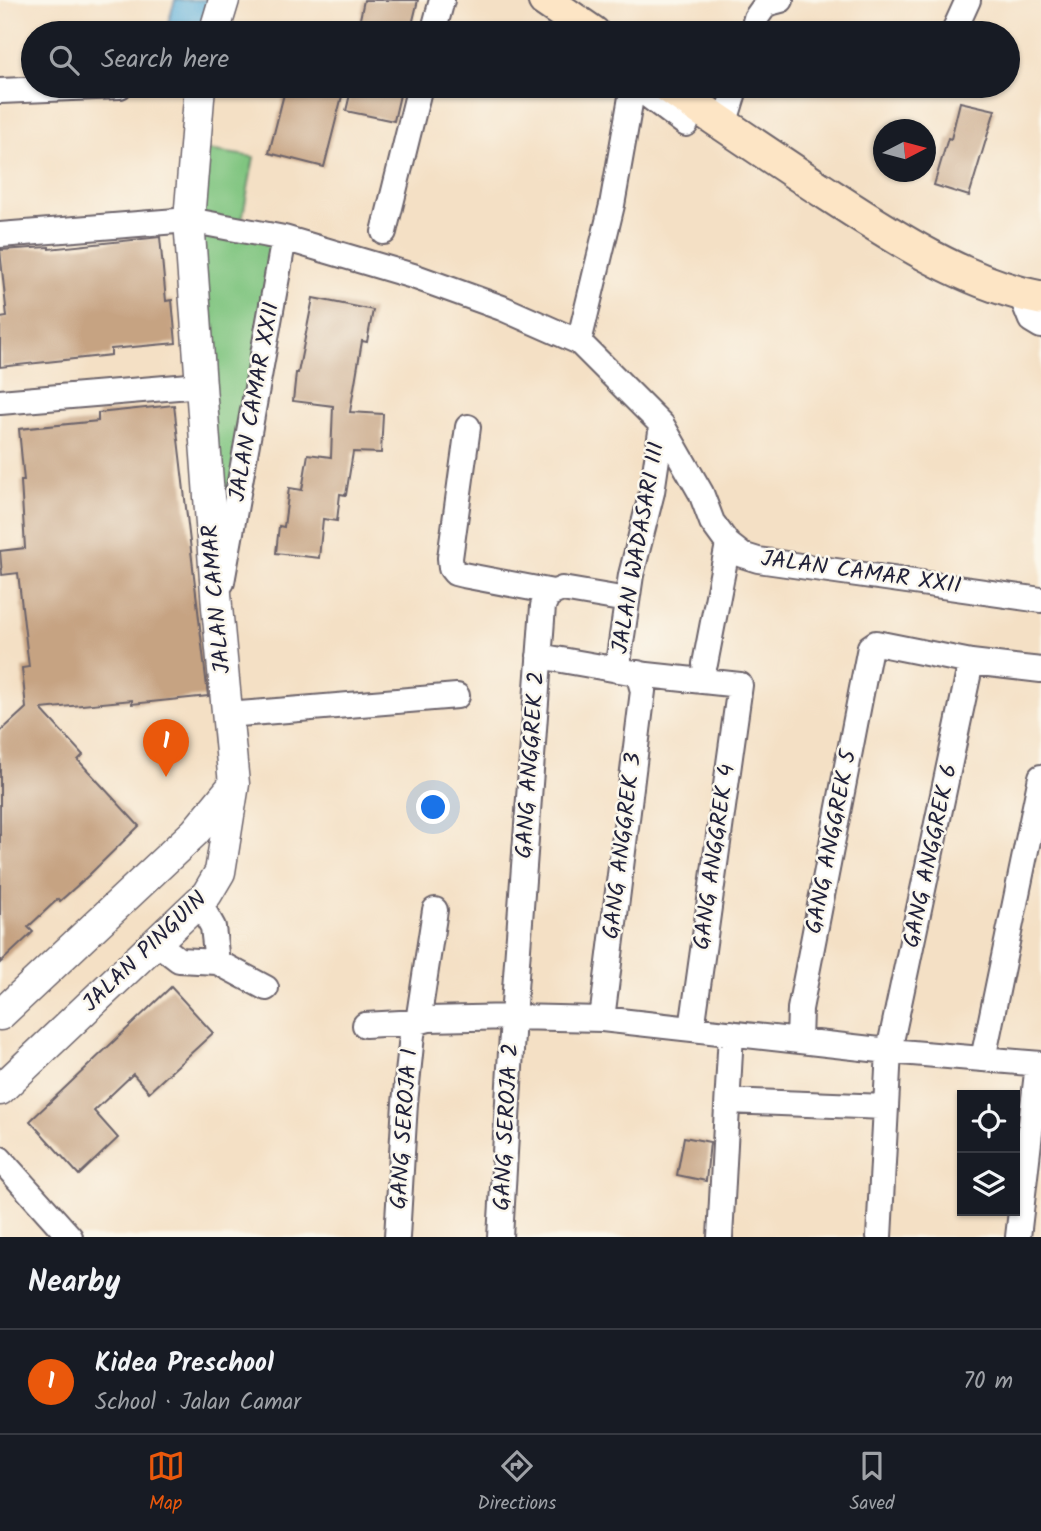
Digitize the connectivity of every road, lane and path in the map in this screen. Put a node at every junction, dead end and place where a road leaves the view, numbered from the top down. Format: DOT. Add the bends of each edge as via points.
graph roads {
  1 [pos="224,0"];
  2 [pos="442,0"];
  3 [pos="545,0"];
  4 [pos="781,0"];
  5 [pos="968,0"];
  6 [pos="218,21"];
  7 [pos="436,21"];
  8 [pos="576,21"];
  9 [pos="755,21"];
  10 [pos="958,21"];
  11 [pos="21,90"];
  12 [pos="0,91"];
  13 [pos="199,98"];
  14 [pos="417,98"];
  15 [pos="632,98"];
  16 [pos="650,98"];
  17 [pos="685,98"];
  18 [pos="732,98"];
  19 [pos="686,124"];
  20 [pos="724,125"];
  21 [pos="190,220"];
  22 [pos="384,232"];
  23 [pos="0,235"];
  24 [pos="284,238"];
  25 [pos="1031,297"];
  26 [pos="1041,326"];
  27 [pos="579,342"];
  28 [pos="201,386"];
  29 [pos="0,402"];
  30 [pos="662,425"];
  31 [pos="468,427"];
  32 [pos="728,544"];
  33 [pos="554,592"];
  34 [pos="627,600"];
  35 [pos="1041,600"];
  36 [pos="218,607"];
  37 [pos="539,656"];
  38 [pos="971,662"];
  39 [pos="705,664"];
  40 [pos="1041,670"];
  41 [pos="628,671"];
  42 [pos="457,696"];
  43 [pos="227,715"];
  44 [pos="1041,777"];
  45 [pos="234,784"];
  46 [pos="195,832"];
  47 [pos="220,872"];
  48 [pos="198,902"];
  49 [pos="435,910"];
  50 [pos="157,943"];
  51 [pos="217,962"];
  52 [pos="265,988"];
  53 [pos="0,1015"];
  54 [pos="513,1017"];
  55 [pos="602,1019"];
  56 [pos="418,1022"];
  57 [pos="365,1025"];
  58 [pos="692,1029"];
  59 [pos="731,1034"];
  60 [pos="799,1041"];
  61 [pos="889,1051"];
  62 [pos="983,1059"];
  63 [pos="1039,1064"];
  64 [pos="0,1090"];
  65 [pos="727,1101"];
  66 [pos="886,1107"];
  67 [pos="0,1159"];
  68 [pos="70,1237"];
  69 [pos="397,1237"];
  70 [pos="500,1237"];
  71 [pos="720,1237"];
  72 [pos="879,1237"];
  73 [pos="1018,1237"];
  1 -- 6 [label="street"];
  2 -- 7 [label="street"];
  3 -- 8 [label="main road"];
  4 -- 9 [label="street" via="766,4"];
  5 -- 10 [label="street"];
  11 -- 12 [label="street"];
  13 -- 21 [label="street, JALAN CAMAR"];
  14 -- 22 [label="street"];
  15 -- 27 [label="street"];
  16 -- 19 [label="street"];
  17 -- 20 [label="main road"];
  18 -- 20 [label="street"];
  20 -- 25 [label="main road" via="905,242 985,283"];
  21 -- 23 [label="street, JALAN CAMAR XXII"];
  21 -- 24 [label="street, JALAN CAMAR XXII"];
  21 -- 28 [label="street, JALAN CAMAR"];
  24 -- 27 [label="street, JALAN CAMAR XXII" via="413,276"];
  24 -- 36 [label="street, JALAN CAMAR XXII"];
  25 -- 26 [label="street" via="1031,320"];
  27 -- 30 [label="street, JALAN CAMAR XXII"];
  28 -- 29 [label="street"];
  28 -- 36 [label="street, JALAN CAMAR"];
  30 -- 32 [label="street, JALAN CAMAR XXII"];
  30 -- 34 [label="street, JALAN WADASARI III"];
  31 -- 33 [label="street" via="451,568 454,573"];
  32 -- 35 [label="street, JALAN CAMAR XXII" via="758,560"];
  32 -- 39 [label="street"];
  33 -- 34 [label="street"];
  33 -- 37 [label="street, GANG ANGGREK 2" via="543,606"];
  34 -- 41 [label="street, JALAN WADASARI III"];
  36 -- 43 [label="street, JALAN CAMAR"];
  37 -- 41 [label="street"];
  37 -- 54 [label="street, GANG ANGGREK 2"];
  38 -- 40 [label="street"];
  38 -- 60 [label="street, GANG ANGGREK 5" via="876,643 868,651 800,1009"];
  38 -- 61 [label="street, GANG ANGGREK 6"];
  41 -- 55 [label="street, GANG ANGGREK 3" via="643,691"];
  41 -- 58 [label="street, GANG ANGGREK 4" via="740,685"];
  42 -- 43 [label="street"];
  43 -- 45 [label="street, JALAN CAMAR"];
  44 -- 62 [label="street"];
  45 -- 46 [label="street"];
  45 -- 47 [label="street, JALAN PINGUIN"];
  46 -- 47 [label="street" via="204,835 215,850"];
  46 -- 53 [label="street"];
  47 -- 48 [label="street, JALAN PINGUIN"];
  48 -- 50 [label="street, JALAN PINGUIN"];
  48 -- 51 [label="street" via="213,927"];
  49 -- 56 [label="street, GANG SEROJA 1"];
  50 -- 51 [label="street" via="179,960"];
  50 -- 64 [label="street, JALAN PINGUIN"];
  51 -- 52 [label="street"];
  54 -- 55 [label="street"];
  54 -- 56 [label="street"];
  54 -- 70 [label="street, GANG SEROJA 2"];
  55 -- 58 [label="street"];
  56 -- 57 [label="street"];
  56 -- 69 [label="street, GANG SEROJA 1" via="412,1035 405,1103"];
  58 -- 59 [label="street"];
  59 -- 60 [label="street"];
  59 -- 65 [label="street"];
  60 -- 61 [label="street"];
  61 -- 62 [label="street"];
  61 -- 66 [label="street, GANG ANGGREK 6"];
  62 -- 63 [label="street"];
  63 -- 73 [label="street"];
  65 -- 66 [label="street"];
  65 -- 71 [label="street"];
  66 -- 72 [label="street, GANG ANGGREK 6"];
  67 -- 68 [label="street"];
}
